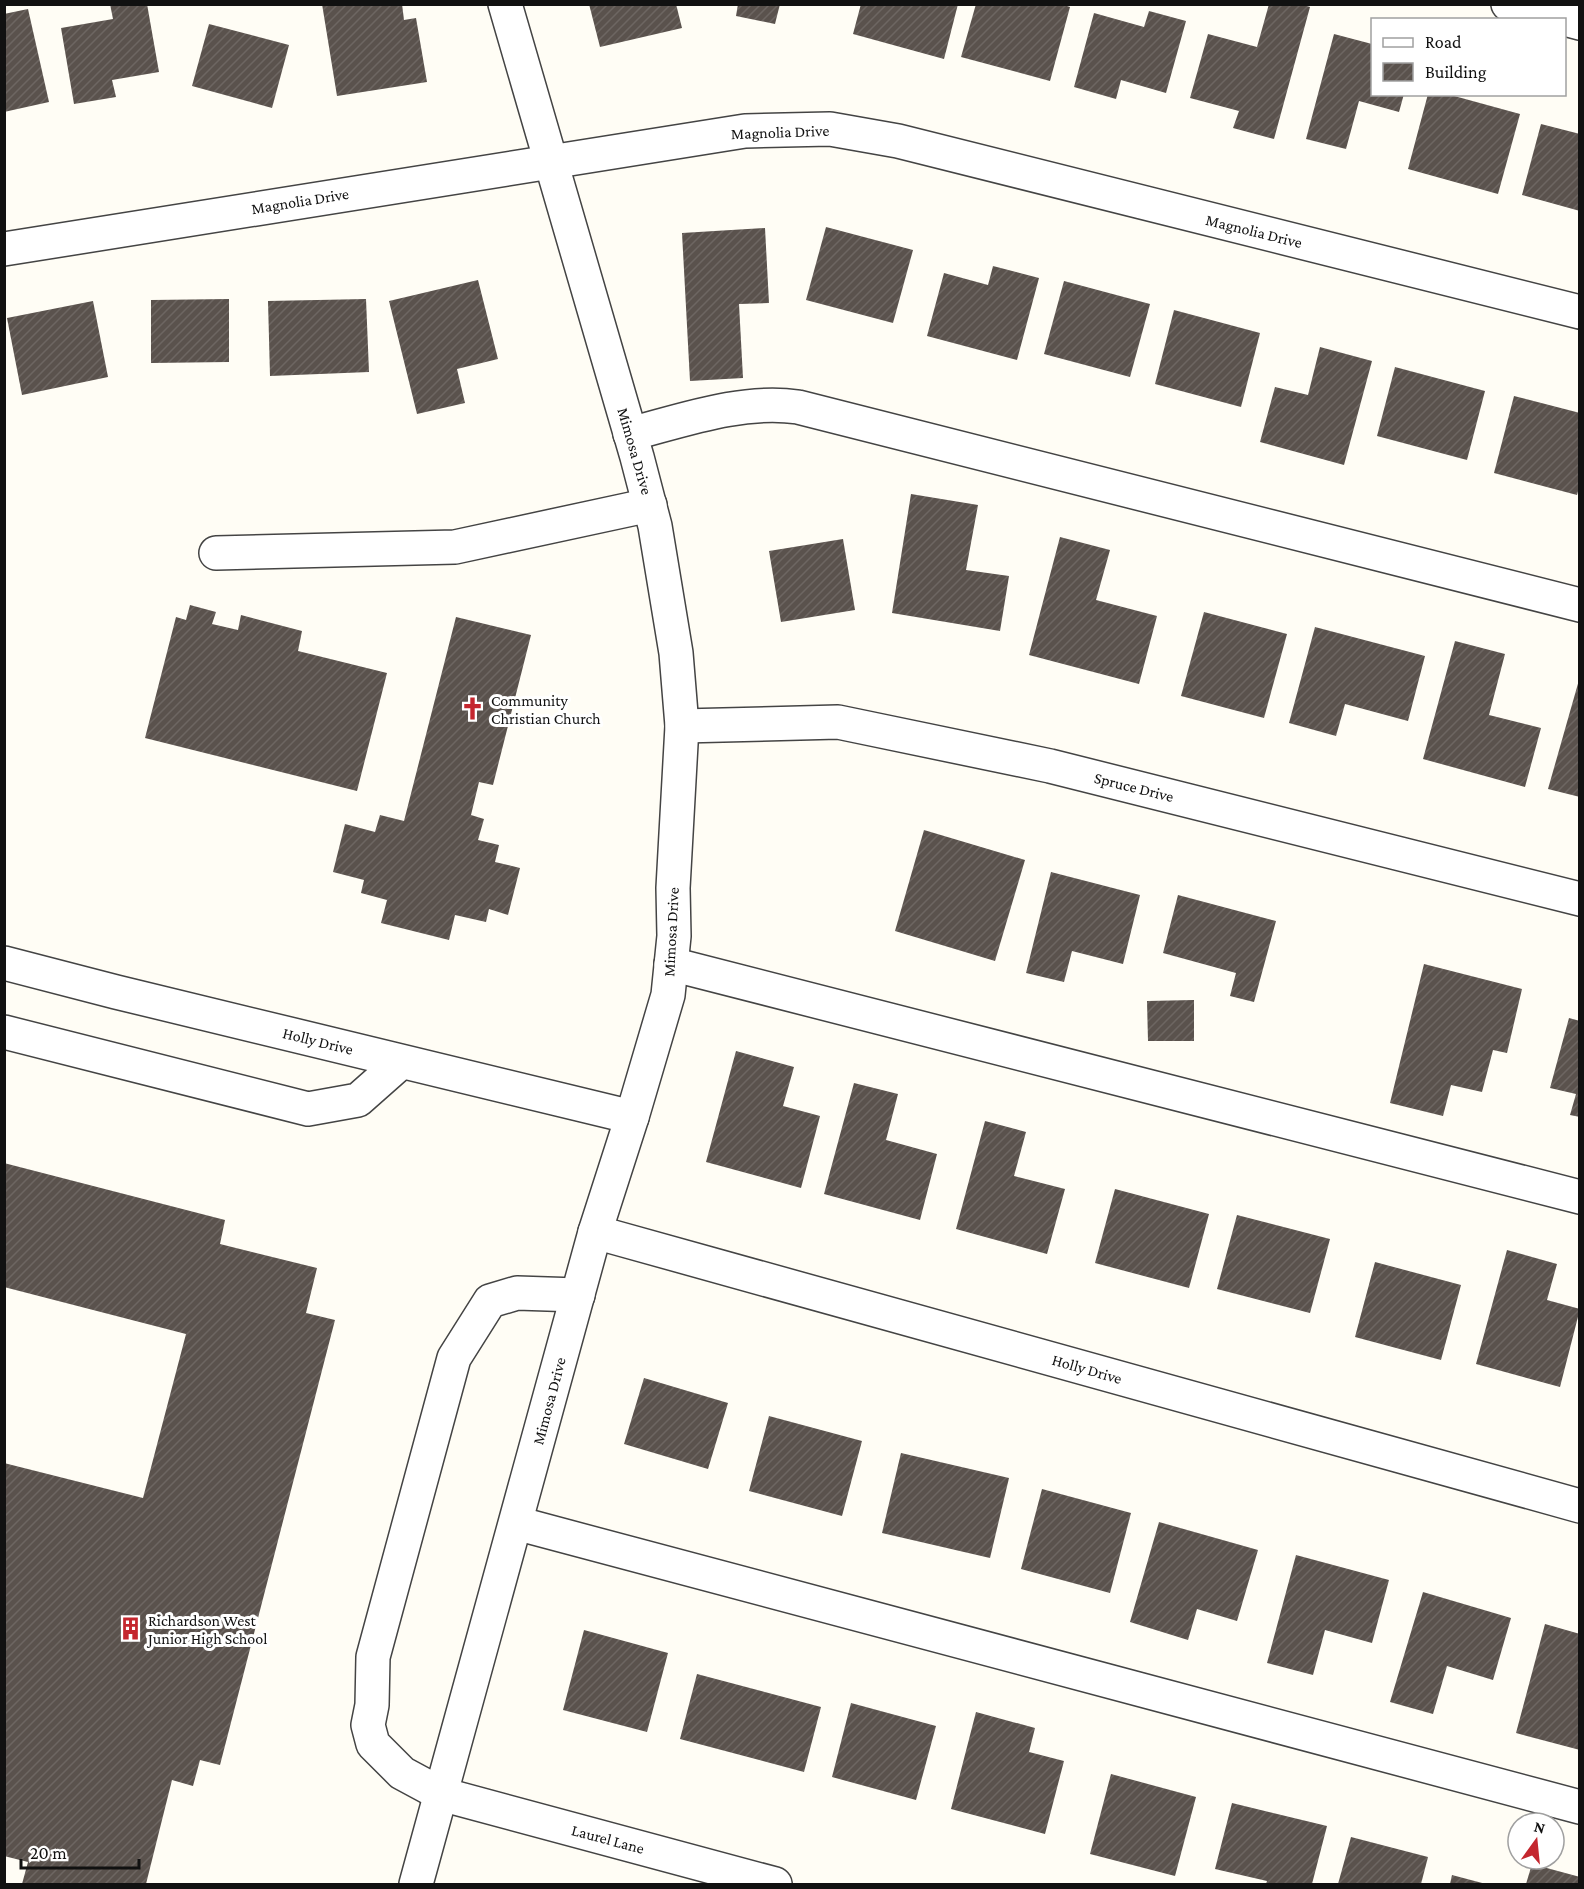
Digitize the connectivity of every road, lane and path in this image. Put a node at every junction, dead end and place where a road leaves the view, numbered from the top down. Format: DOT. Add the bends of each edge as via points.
graph roads {
  1 [pos="505,4"];
  2 [pos="1508,4"];
  3 [pos="1561,18"];
  4 [pos="551,161"];
  5 [pos="4,249"];
  6 [pos="1580,312"];
  7 [pos="630,434"];
  8 [pos="650,505"];
  9 [pos="216,553"];
  10 [pos="1580,605"];
  11 [pos="682,726"];
  12 [pos="1580,899"];
  13 [pos="4,963"];
  14 [pos="671,964"];
  15 [pos="4,1032"];
  16 [pos="401,1062"];
  17 [pos="632,1118"];
  18 [pos="1580,1197"];
  19 [pos="595,1232"];
  20 [pos="578,1295"];
  21 [pos="1580,1506"];
  22 [pos="516,1523"];
  23 [pos="441,1794"];
  24 [pos="1580,1808"];
  25 [pos="416,1884"];
  26 [pos="775,1884"];
  1 -- 4 [label="street, Mimosa Drive"];
  2 -- 3 [label="street"];
  4 -- 5 [label="street, Magnolia Drive"];
  4 -- 6 [label="street, Magnolia Drive" via="745,131 830,129 898,141"];
  4 -- 7 [label="street, Mimosa Drive"];
  7 -- 8 [label="street, Mimosa Drive"];
  7 -- 10 [label="street" via="732,409 776,404 798,407"];
  8 -- 9 [label="street" via="455,547"];
  8 -- 11 [label="street, Mimosa Drive" via="676,653"];
  11 -- 12 [label="street, Spruce Drive" via="838,722 1050,766"];
  11 -- 14 [label="street, Mimosa Drive"];
  13 -- 16 [label="street, Holly Drive"];
  14 -- 17 [label="street, Mimosa Drive" via="668,995"];
  14 -- 18 [label="street"];
  15 -- 16 [label="street" via="308,1108 358,1100"];
  16 -- 17 [label="street, Holly Drive"];
  17 -- 19 [label="street, Mimosa Drive"];
  19 -- 20 [label="street, Mimosa Drive"];
  19 -- 21 [label="street, Holly Drive"];
  20 -- 22 [label="street, Mimosa Drive"];
  20 -- 23 [label="street, Laurel Lane" via="517,1293 490,1301 450,1369 373,1657 368,1725 373,1744 402,1773"];
  22 -- 23 [label="street, Mimosa Drive"];
  22 -- 24 [label="street"];
  23 -- 25 [label="street, Mimosa Drive"];
  23 -- 26 [label="street, Laurel Lane"];
}
